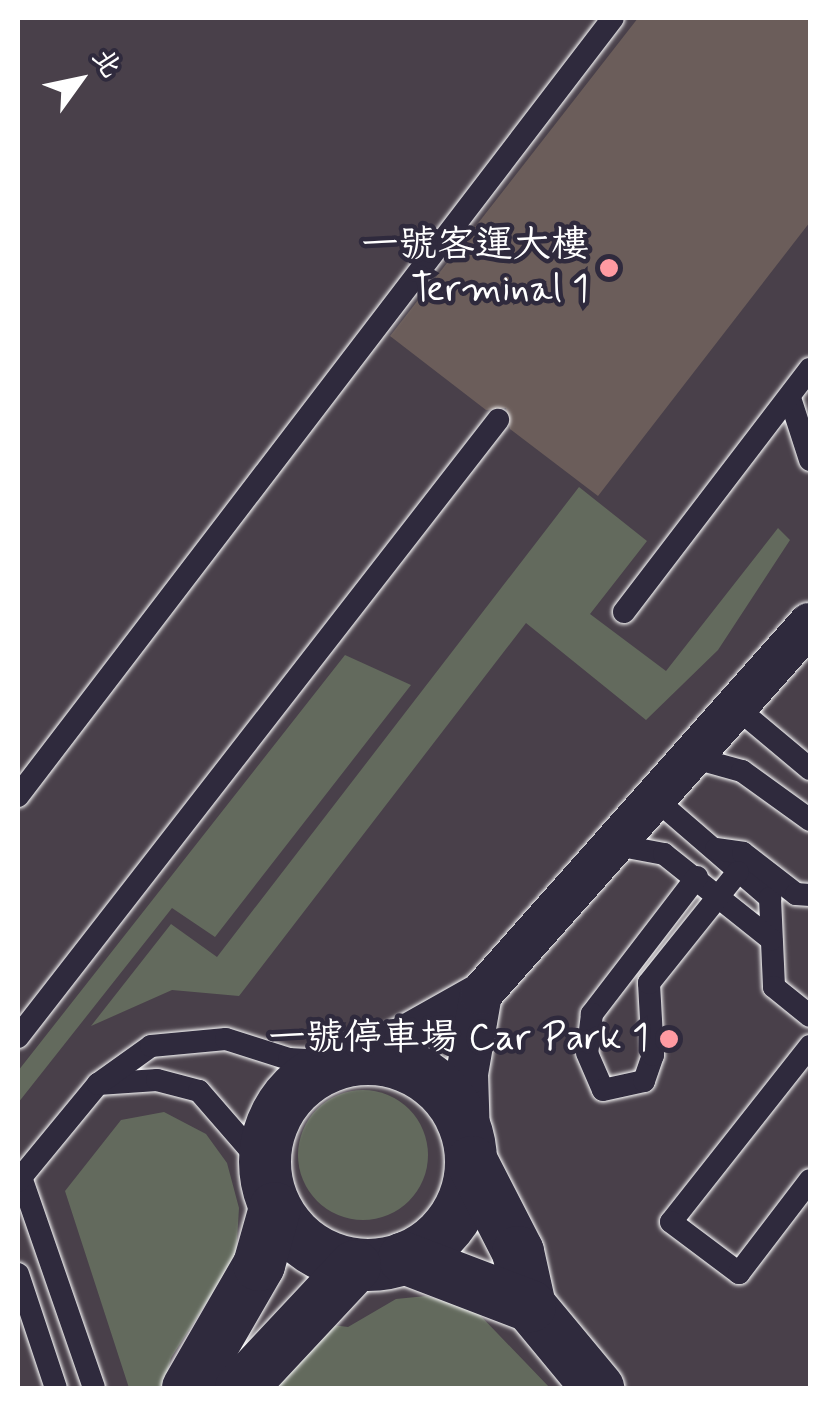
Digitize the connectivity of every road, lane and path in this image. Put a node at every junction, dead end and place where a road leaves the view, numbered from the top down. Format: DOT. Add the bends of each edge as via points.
graph roads {
  1 [pos="613,18"];
  2 [pos="810,369"];
  3 [pos="790,398"];
  4 [pos="498,420"];
  5 [pos="810,460"];
  6 [pos="624,612"];
  7 [pos="810,624"];
  8 [pos="737,708"];
  9 [pos="691,757"];
  10 [pos="810,769"];
  11 [pos="18,796"];
  12 [pos="653,798"];
  13 [pos="810,820"];
  14 [pos="609,844"];
  15 [pos="716,850"];
  16 [pos="738,872"];
  17 [pos="697,877"];
  18 [pos="810,894"];
  19 [pos="719,897"];
  20 [pos="771,939"];
  21 [pos="481,994"];
  22 [pos="810,1016"];
  23 [pos="18,1037"];
  24 [pos="810,1046"];
  25 [pos="354,1060"];
  26 [pos="98,1084"];
  27 [pos="470,1150"];
  28 [pos="19,1180"];
  29 [pos="810,1180"];
  30 [pos="270,1187"];
  31 [pos="379,1262"];
  32 [pos="18,1274"];
  33 [pos="530,1306"];
  34 [pos="56,1388"];
  35 [pos="94,1388"];
  36 [pos="188,1388"];
  37 [pos="241,1388"];
  38 [pos="598,1388"];
  1 -- 11 [label="lane"];
  2 -- 3 [label="lane"];
  3 -- 5 [label="lane"];
  3 -- 6 [label="lane"];
  4 -- 23 [label="lane"];
  7 -- 8 [label="street"];
  8 -- 9 [label="street"];
  8 -- 10 [label="lane"];
  9 -- 12 [label="street"];
  9 -- 13 [label="lane" via="742,770"];
  12 -- 14 [label="street"];
  12 -- 15 [label="lane"];
  14 -- 17 [label="lane" via="650,848"];
  14 -- 21 [label="street"];
  15 -- 16 [label="lane"];
  15 -- 18 [label="lane" via="744,853 796,894"];
  16 -- 19 [label="lane"];
  16 -- 20 [label="lane" via="770,898"];
  17 -- 19 [label="lane"];
  17 -- 19 [label="lane" via="592,1014 587,1053 603,1090 644,1081 653,1055 649,983"];
  19 -- 20 [label="lane"];
  20 -- 22 [label="lane" via="774,987"];
  21 -- 25 [label="street"];
  21 -- 27 [label="street" via="467,1074"];
  24 -- 29 [label="lane" via="671,1222 739,1273"];
  25 -- 26 [label="lane" via="194,1037 135,1054"];
  25 -- 27 [label="street" via="427,1078"];
  25 -- 30 [label="street" via="284,1103"];
  26 -- 28 [label="lane"];
  26 -- 30 [label="lane" via="157,1080 199,1091"];
  27 -- 31 [label="street" via="451,1226"];
  27 -- 33 [label="street" via="518,1252"];
  28 -- 35 [label="lane"];
  30 -- 31 [label="street" via="316,1252"];
  30 -- 36 [label="street" via="259,1265"];
  31 -- 33 [label="street"];
  31 -- 37 [label="street"];
  32 -- 34 [label="lane"];
  33 -- 38 [label="street"];
}
